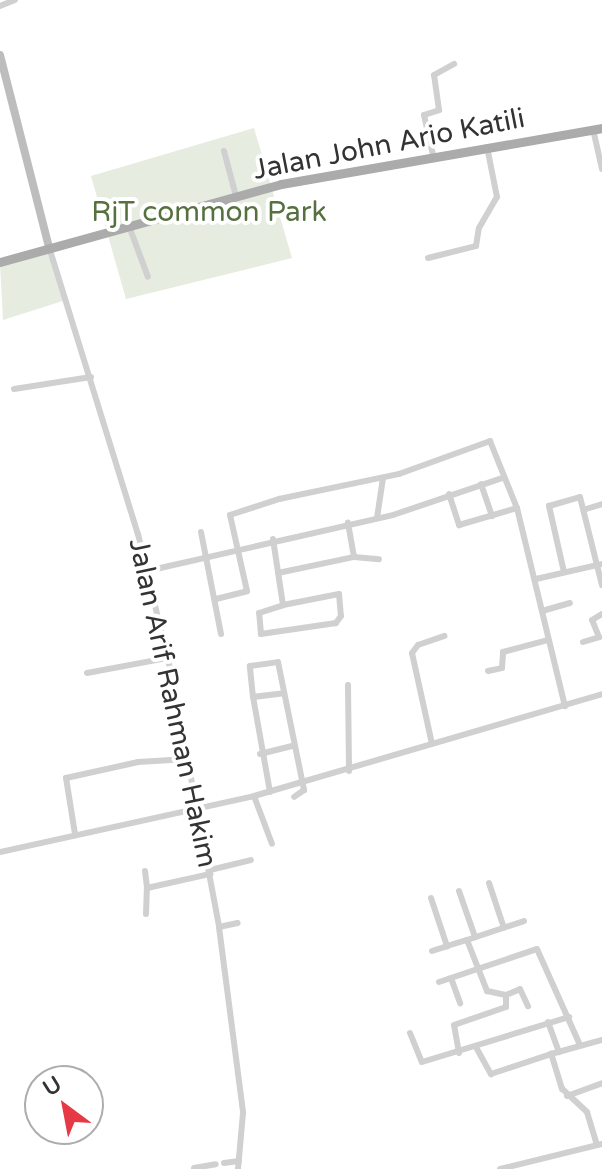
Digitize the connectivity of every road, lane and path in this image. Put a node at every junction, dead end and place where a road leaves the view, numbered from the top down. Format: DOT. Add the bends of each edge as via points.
graph roads {
  1 [pos="15,0"];
  2 [pos="0,6"];
  3 [pos="0,55"];
  4 [pos="454,64"];
  5 [pos="3,93"];
  6 [pos="597,128"];
  7 [pos="487,146"];
  8 [pos="224,151"];
  9 [pos="433,155"];
  10 [pos="602,169"];
  11 [pos="236,196"];
  12 [pos="129,226"];
  13 [pos="49,247"];
  14 [pos="428,258"];
  15 [pos="0,262"];
  16 [pos="148,277"];
  17 [pos="47,376"];
  18 [pos="91,377"];
  19 [pos="52,383"];
  20 [pos="14,389"];
  21 [pos="383,478"];
  22 [pos="502,478"];
  23 [pos="481,484"];
  24 [pos="449,494"];
  25 [pos="602,504"];
  26 [pos="517,508"];
  27 [pos="586,509"];
  28 [pos="492,516"];
  29 [pos="377,518"];
  30 [pos="348,523"];
  31 [pos="201,532"];
  32 [pos="602,534"];
  33 [pos="593,537"];
  34 [pos="273,539"];
  35 [pos="236,548"];
  36 [pos="207,556"];
  37 [pos="354,557"];
  38 [pos="379,559"];
  39 [pos="600,564"];
  40 [pos="147,571"];
  41 [pos="564,572"];
  42 [pos="278,573"];
  43 [pos="536,579"];
  44 [pos="602,585"];
  45 [pos="216,599"];
  46 [pos="570,603"];
  47 [pos="283,605"];
  48 [pos="542,611"];
  49 [pos="602,614"];
  50 [pos="221,634"];
  51 [pos="444,636"];
  52 [pos="600,636"];
  53 [pos="548,640"];
  54 [pos="583,642"];
  55 [pos="167,658"];
  56 [pos="513,665"];
  57 [pos="502,668"];
  58 [pos="488,671"];
  59 [pos="87,673"];
  60 [pos="348,685"];
  61 [pos="284,693"];
  62 [pos="602,694"];
  63 [pos="253,697"];
  64 [pos="565,706"];
  65 [pos="432,744"];
  66 [pos="293,746"];
  67 [pos="260,754"];
  68 [pos="188,759"];
  69 [pos="349,771"];
  70 [pos="300,784"];
  71 [pos="270,792"];
  72 [pos="254,796"];
  73 [pos="294,797"];
  74 [pos="198,810"];
  75 [pos="75,834"];
  76 [pos="272,844"];
  77 [pos="0,852"];
  78 [pos="251,860"];
  79 [pos="145,871"];
  80 [pos="210,872"];
  81 [pos="489,883"];
  82 [pos="147,888"];
  83 [pos="459,891"];
  84 [pos="431,898"];
  85 [pos="146,914"];
  86 [pos="524,921"];
  87 [pos="238,923"];
  88 [pos="219,927"];
  89 [pos="504,928"];
  90 [pos="471,939"];
  91 [pos="447,946"];
  92 [pos="432,951"];
  93 [pos="478,969"];
  94 [pos="451,978"];
  95 [pos="439,982"];
  96 [pos="506,995"];
  97 [pos="460,1003"];
  98 [pos="528,1006"];
  99 [pos="569,1017"];
  100 [pos="548,1022"];
  101 [pos="410,1033"];
  102 [pos="602,1040"];
  103 [pos="580,1045"];
  104 [pos="477,1049"];
  105 [pos="459,1053"];
  106 [pos="555,1053"];
  107 [pos="602,1083"];
  108 [pos="567,1096"];
  109 [pos="599,1144"];
  110 [pos="239,1165"];
  111 [pos="194,1168"];
  112 [pos="500,1169"];
  1 -- 2 [label="street"];
  3 -- 5 [label="main road"];
  4 -- 9 [label="street" via="434,75 439,108 424,115"];
  5 -- 13 [label="main road"];
  6 -- 7 [label="main road, Jalan John Ario Katili"];
  6 -- 10 [label="street"];
  7 -- 9 [label="main road, Jalan John Ario Katili"];
  7 -- 14 [label="street" via="497,197 479,228 476,246"];
  8 -- 11 [label="street"];
  9 -- 11 [label="main road, Jalan John Ario Katili"];
  11 -- 12 [label="main road, Jalan John Ario Katili"];
  12 -- 13 [label="main road, Jalan John Ario Katili"];
  12 -- 16 [label="street"];
  13 -- 15 [label="main road, Jalan John Ario Katili"];
  13 -- 18 [label="street, Jalan Arif Rahman Hakim"];
  17 -- 19 [label="street"];
  18 -- 19 [label="street"];
  18 -- 40 [label="street, Jalan Arif Rahman Hakim"];
  19 -- 20 [label="street"];
  21 -- 22 [label="street" via="490,441"];
  21 -- 29 [label="street"];
  21 -- 35 [label="street" via="232,514"];
  22 -- 23 [label="street"];
  22 -- 26 [label="street"];
  23 -- 24 [label="street"];
  23 -- 28 [label="street"];
  24 -- 28 [label="street" via="459,525"];
  24 -- 29 [label="street"];
  25 -- 27 [label="street"];
  26 -- 28 [label="street"];
  26 -- 43 [label="street"];
  27 -- 33 [label="street"];
  27 -- 41 [label="street" via="577,497 549,506"];
  29 -- 30 [label="street"];
  30 -- 34 [label="street"];
  30 -- 37 [label="street"];
  31 -- 36 [label="street"];
  32 -- 33 [label="street"];
  33 -- 39 [label="street"];
  34 -- 35 [label="street"];
  34 -- 42 [label="street"];
  35 -- 36 [label="street"];
  35 -- 45 [label="street" via="247,593"];
  36 -- 40 [label="street"];
  36 -- 45 [label="street"];
  37 -- 38 [label="street"];
  37 -- 42 [label="street"];
  39 -- 41 [label="street"];
  39 -- 44 [label="street"];
  40 -- 55 [label="street, Jalan Arif Rahman Hakim"];
  41 -- 43 [label="street"];
  42 -- 47 [label="street"];
  43 -- 48 [label="street"];
  45 -- 50 [label="street"];
  46 -- 48 [label="street"];
  47 -- 47 [label="street" via="259,613 261,634 336,623 341,616 339,594"];
  48 -- 53 [label="street"];
  49 -- 52 [label="street" via="592,620"];
  51 -- 65 [label="street" via="418,645 412,653"];
  52 -- 54 [label="street"];
  53 -- 57 [label="street" via="501,653"];
  53 -- 64 [label="street"];
  55 -- 59 [label="street"];
  55 -- 68 [label="street, Jalan Arif Rahman Hakim"];
  56 -- 57 [label="street"];
  57 -- 58 [label="street"];
  60 -- 69 [label="street"];
  61 -- 63 [label="street"];
  61 -- 63 [label="street" via="278,662 254,663"];
  61 -- 66 [label="street"];
  62 -- 64 [label="street"];
  63 -- 67 [label="street"];
  64 -- 65 [label="street"];
  65 -- 69 [label="street"];
  66 -- 67 [label="street"];
  66 -- 70 [label="street"];
  67 -- 71 [label="street"];
  68 -- 74 [label="street, Jalan Arif Rahman Hakim"];
  68 -- 75 [label="street" via="138,762 66,778"];
  69 -- 70 [label="street"];
  70 -- 71 [label="street"];
  70 -- 73 [label="street" via="304,793"];
  71 -- 72 [label="street"];
  72 -- 74 [label="street"];
  72 -- 76 [label="street"];
  74 -- 75 [label="street"];
  74 -- 80 [label="street, Jalan Arif Rahman Hakim"];
  75 -- 77 [label="street"];
  78 -- 80 [label="street"];
  79 -- 82 [label="street"];
  80 -- 82 [label="street"];
  80 -- 88 [label="street, Jalan Arif Rahman Hakim"];
  81 -- 89 [label="street"];
  82 -- 85 [label="street"];
  83 -- 90 [label="street"];
  84 -- 91 [label="street"];
  86 -- 89 [label="street"];
  87 -- 88 [label="street"];
  88 -- 110 [label="street, Jalan Arif Rahman Hakim" via="243,1113"];
  89 -- 90 [label="street"];
  90 -- 91 [label="street"];
  90 -- 93 [label="street"];
  91 -- 92 [label="street"];
  93 -- 94 [label="street"];
  93 -- 96 [label="street" via="489,993"];
  93 -- 99 [label="street" via="539,949"];
  94 -- 95 [label="street"];
  94 -- 97 [label="street"];
  96 -- 98 [label="street" via="520,989"];
  96 -- 105 [label="street" via="508,1006 454,1025"];
  99 -- 100 [label="street"];
  99 -- 103 [label="street"];
  100 -- 104 [label="street"];
  100 -- 106 [label="street"];
  101 -- 105 [label="street" via="420,1062"];
  102 -- 103 [label="street"];
  103 -- 106 [label="street"];
  104 -- 105 [label="street"];
  104 -- 106 [label="street" via="491,1074"];
  106 -- 108 [label="street"];
  107 -- 108 [label="street"];
  108 -- 109 [label="street" via="587,1112"];
  109 -- 112 [label="street"];
  110 -- 111 [label="street"];
}
